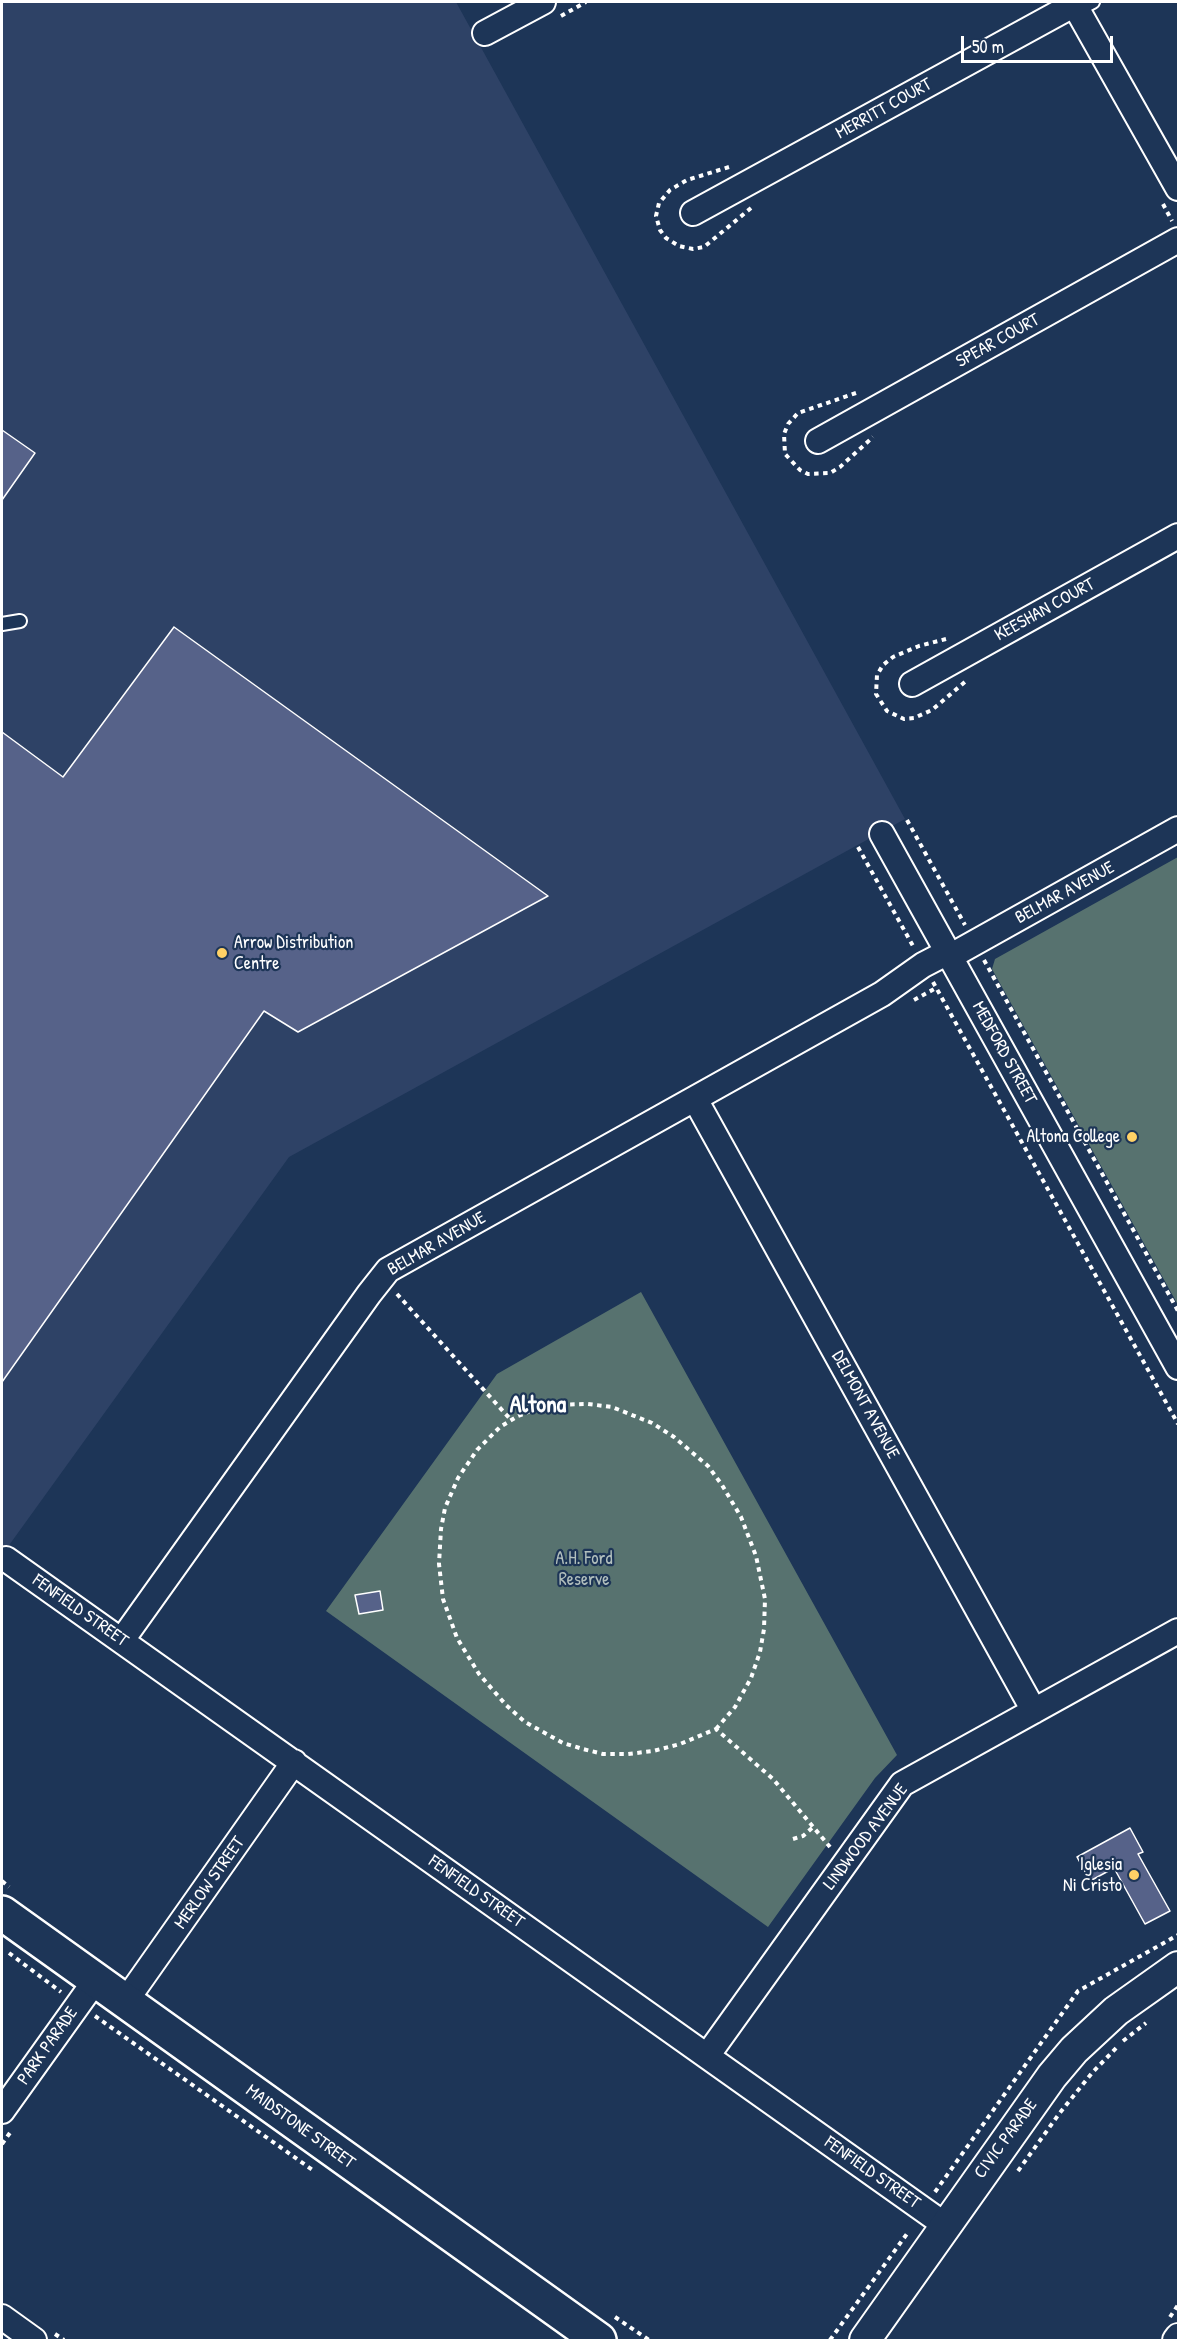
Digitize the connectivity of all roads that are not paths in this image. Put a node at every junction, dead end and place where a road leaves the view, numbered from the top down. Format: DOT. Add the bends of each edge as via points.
graph roads {
  1 [pos="543,2"];
  2 [pos="1080,4"];
  3 [pos="485,33"];
  4 [pos="1179,188"];
  5 [pos="693,213"];
  6 [pos="1179,240"];
  7 [pos="818,441"];
  8 [pos="1179,536"];
  9 [pos="20,621"];
  10 [pos="2,624"];
  11 [pos="912,684"];
  12 [pos="1179,830"];
  13 [pos="882,834"];
  14 [pos="951,956"];
  15 [pos="695,1099"];
  16 [pos="1179,1367"];
  17 [pos="6,1559"];
  18 [pos="1179,1631"];
  19 [pos="122,1640"];
  20 [pos="1034,1711"];
  21 [pos="294,1762"];
  22 [pos="2,1914"];
  23 [pos="1179,1967"];
  24 [pos="95,1981"];
  25 [pos="125,2002"];
  26 [pos="707,2056"];
  27 [pos="8,2118"];
  28 [pos="945,2225"];
  29 [pos="2,2317"];
  30 [pos="1179,2336"];
  31 [pos="34,2340"];
  32 [pos="599,2340"];
  33 [pos="865,2340"];
  34 [pos="1175,2340"];
  1 -- 3 [label="street"];
  2 -- 4 [label="street"];
  2 -- 5 [label="street, MERRITT COURT"];
  6 -- 7 [label="street, SPEAR COURT"];
  8 -- 11 [label="street, KEESHAN COURT"];
  9 -- 10 [label="lane"];
  12 -- 14 [label="street, BELMAR AVENUE"];
  13 -- 14 [label="street, MEDFORD STREET"];
  14 -- 15 [label="street, BELMAR AVENUE"];
  14 -- 16 [label="street, MEDFORD STREET"];
  15 -- 19 [label="street, BELMAR AVENUE" via="388,1270"];
  15 -- 20 [label="street, DELMONT AVENUE"];
  17 -- 19 [label="street, FENFIELD STREET"];
  18 -- 20 [label="street, LINDWOOD AVENUE"];
  19 -- 21 [label="street, FENFIELD STREET"];
  20 -- 26 [label="street, LINDWOOD AVENUE" via="902,1784"];
  21 -- 25 [label="street, MERLOW STREET"];
  21 -- 26 [label="street, FENFIELD STREET"];
  22 -- 24 [label="main road, MAIDSTONE STREET"];
  23 -- 28 [label="street, CIVIC PARADE" via="1116,2011 1074,2050"];
  24 -- 25 [label="main road, MAIDSTONE STREET"];
  24 -- 27 [label="street, PARK PARADE"];
  25 -- 32 [label="main road, MAIDSTONE STREET"];
  26 -- 28 [label="street, FENFIELD STREET"];
  28 -- 33 [label="street, CIVIC PARADE"];
  29 -- 31 [label="street"];
  30 -- 34 [label="street"];
}
